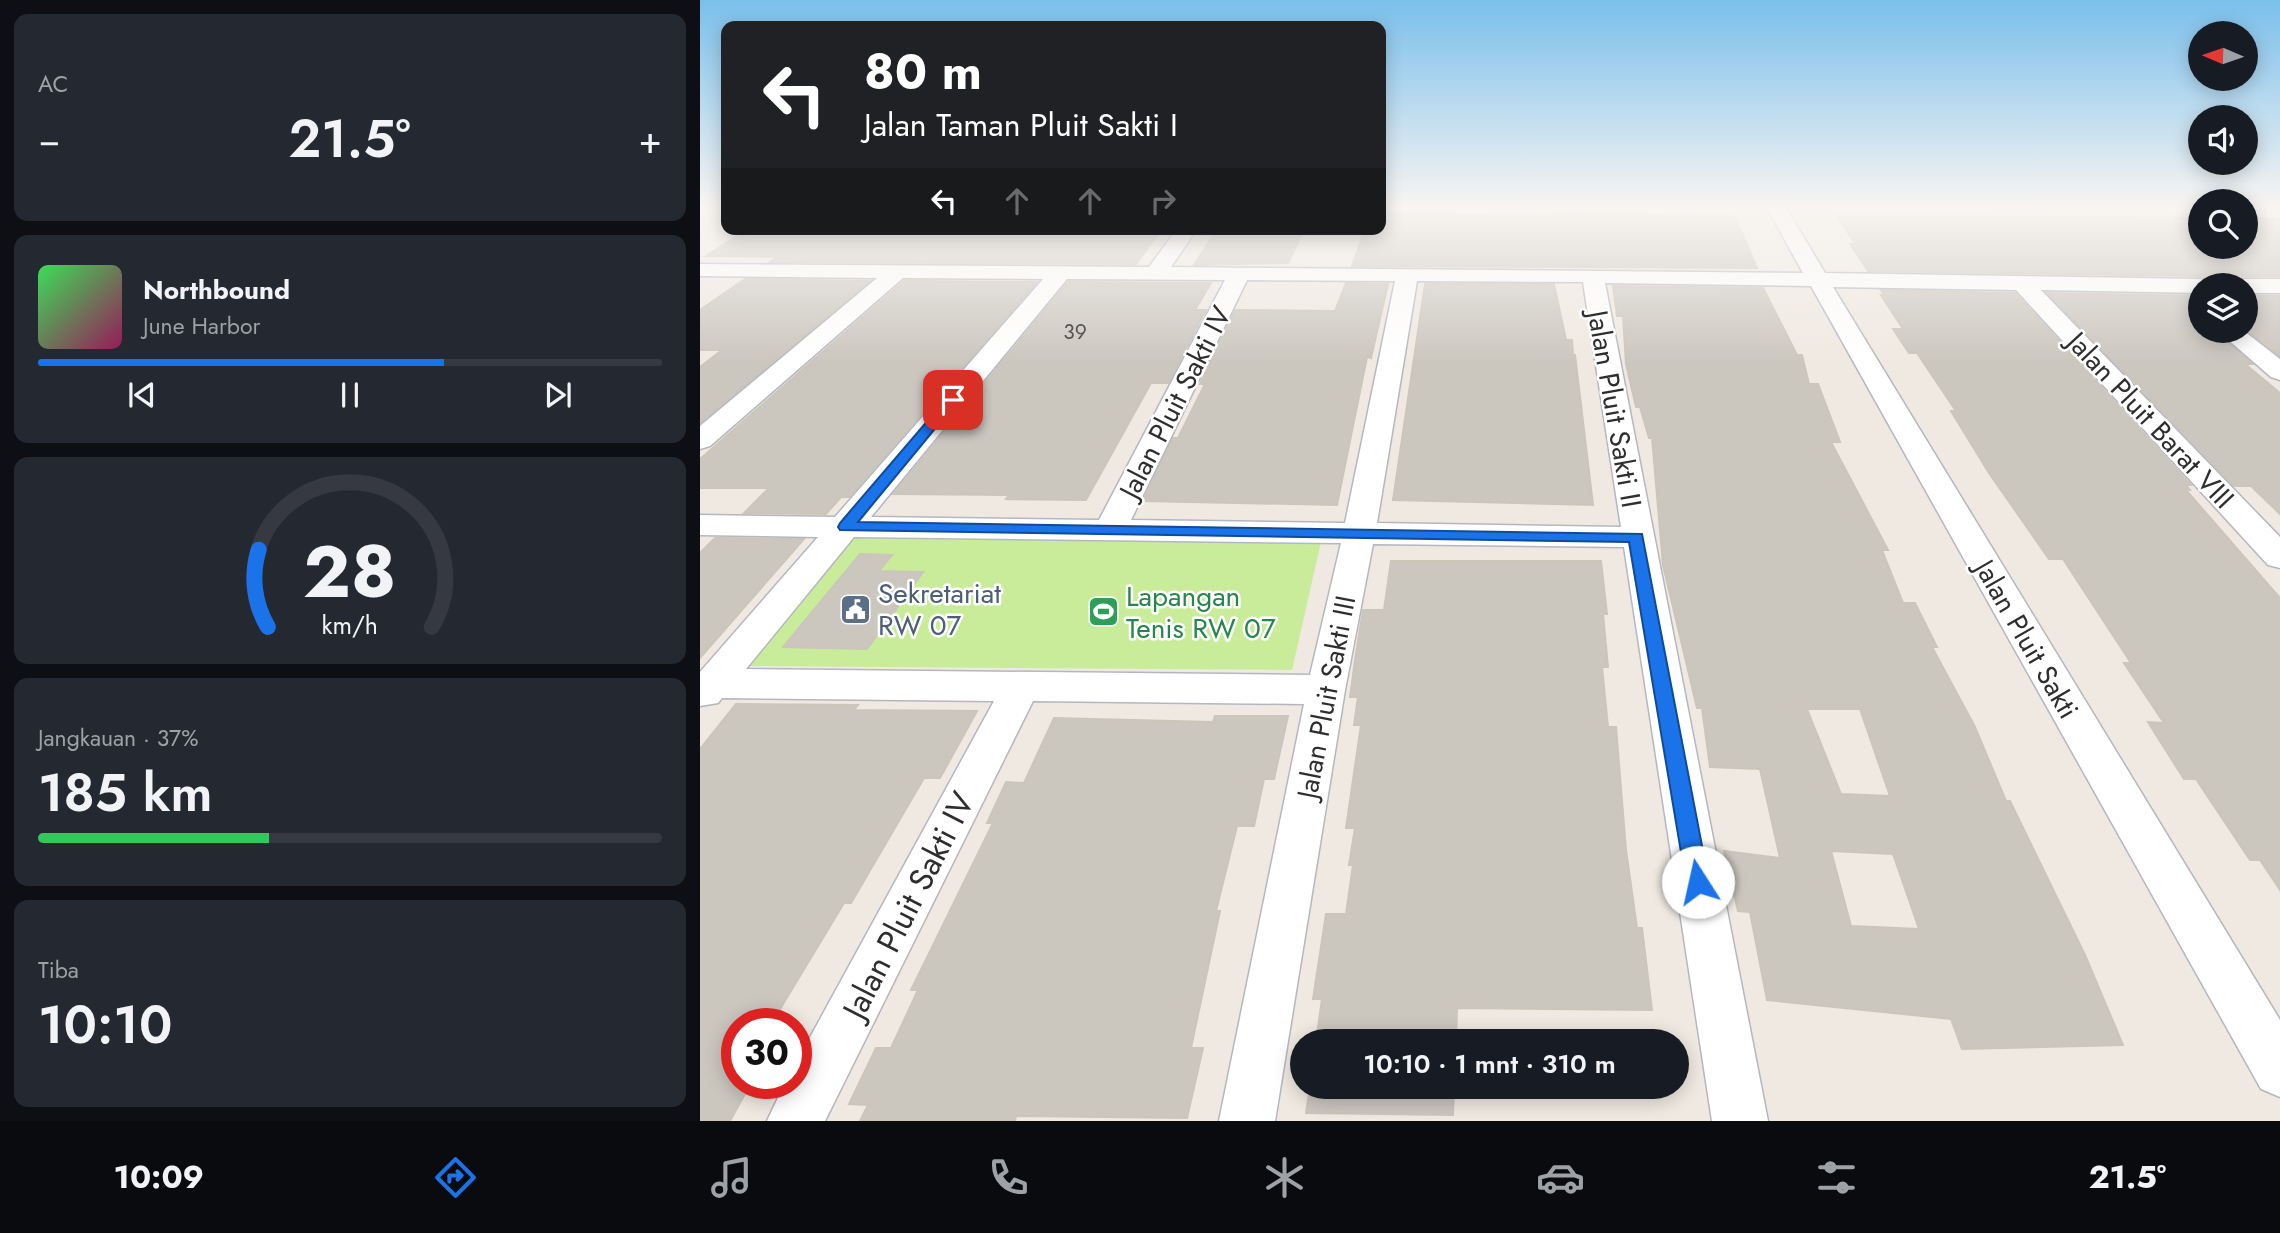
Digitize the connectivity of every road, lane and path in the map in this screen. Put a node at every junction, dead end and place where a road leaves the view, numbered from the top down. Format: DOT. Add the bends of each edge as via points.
graph roads {
  1 [pos="1166,258"];
  2 [pos="1805,258"];
  3 [pos="700,270"];
  4 [pos="734,270"];
  5 [pos="900,271"];
  6 [pos="1060,273"];
  7 [pos="1155,274"];
  8 [pos="1239,274"];
  9 [pos="1407,274"];
  10 [pos="1592,276"];
  11 [pos="1817,280"];
  12 [pos="2022,283"];
  13 [pos="2175,285"];
  14 [pos="2188,286"];
  15 [pos="2258,286"];
  16 [pos="2280,286"];
  17 [pos="700,292"];
  18 [pos="2188,296"];
  19 [pos="2245,343"];
  20 [pos="2280,372"];
  21 [pos="700,440"];
  22 [pos="700,525"];
  23 [pos="846,527"];
  24 [pos="1110,530"];
  25 [pos="1359,534"];
  26 [pos="1636,537"];
  27 [pos="2278,554"];
  28 [pos="1020,688"];
  29 [pos="706,690"];
  30 [pos="1326,690"];
  31 [pos="2280,1070"];
  32 [pos="795,1121"];
  33 [pos="1247,1121"];
  34 [pos="1740,1121"];
  1 -- 7 [label="street"];
  2 -- 11 [label="street, Jalan Pluit Sakti"];
  3 -- 4 [label="street"];
  4 -- 5 [label="street"];
  4 -- 17 [label="street"];
  5 -- 6 [label="street"];
  5 -- 21 [label="street"];
  6 -- 7 [label="street"];
  6 -- 23 [label="street"];
  7 -- 8 [label="street"];
  8 -- 9 [label="street"];
  8 -- 24 [label="street, Jalan Pluit Sakti IV"];
  9 -- 10 [label="street"];
  9 -- 25 [label="street, Jalan Pluit Sakti III"];
  10 -- 11 [label="street"];
  10 -- 26 [label="street, Jalan Pluit Sakti II"];
  11 -- 12 [label="street"];
  11 -- 31 [label="street, Jalan Pluit Sakti"];
  12 -- 13 [label="street"];
  12 -- 27 [label="street, Jalan Pluit Barat VIII"];
  13 -- 14 [label="street"];
  13 -- 18 [label="street"];
  15 -- 16 [label="street"];
  19 -- 20 [label="street"];
  22 -- 23 [label="street"];
  23 -- 24 [label="street"];
  23 -- 29 [label="street"];
  24 -- 25 [label="street"];
  25 -- 26 [label="street"];
  25 -- 30 [label="street, Jalan Pluit Sakti III"];
  26 -- 34 [label="street, Jalan Pluit Sakti II"];
  28 -- 29 [label="street"];
  28 -- 30 [label="street"];
  28 -- 32 [label="street, Jalan Pluit Sakti IV"];
  30 -- 33 [label="street, Jalan Pluit Sakti III"];
}
